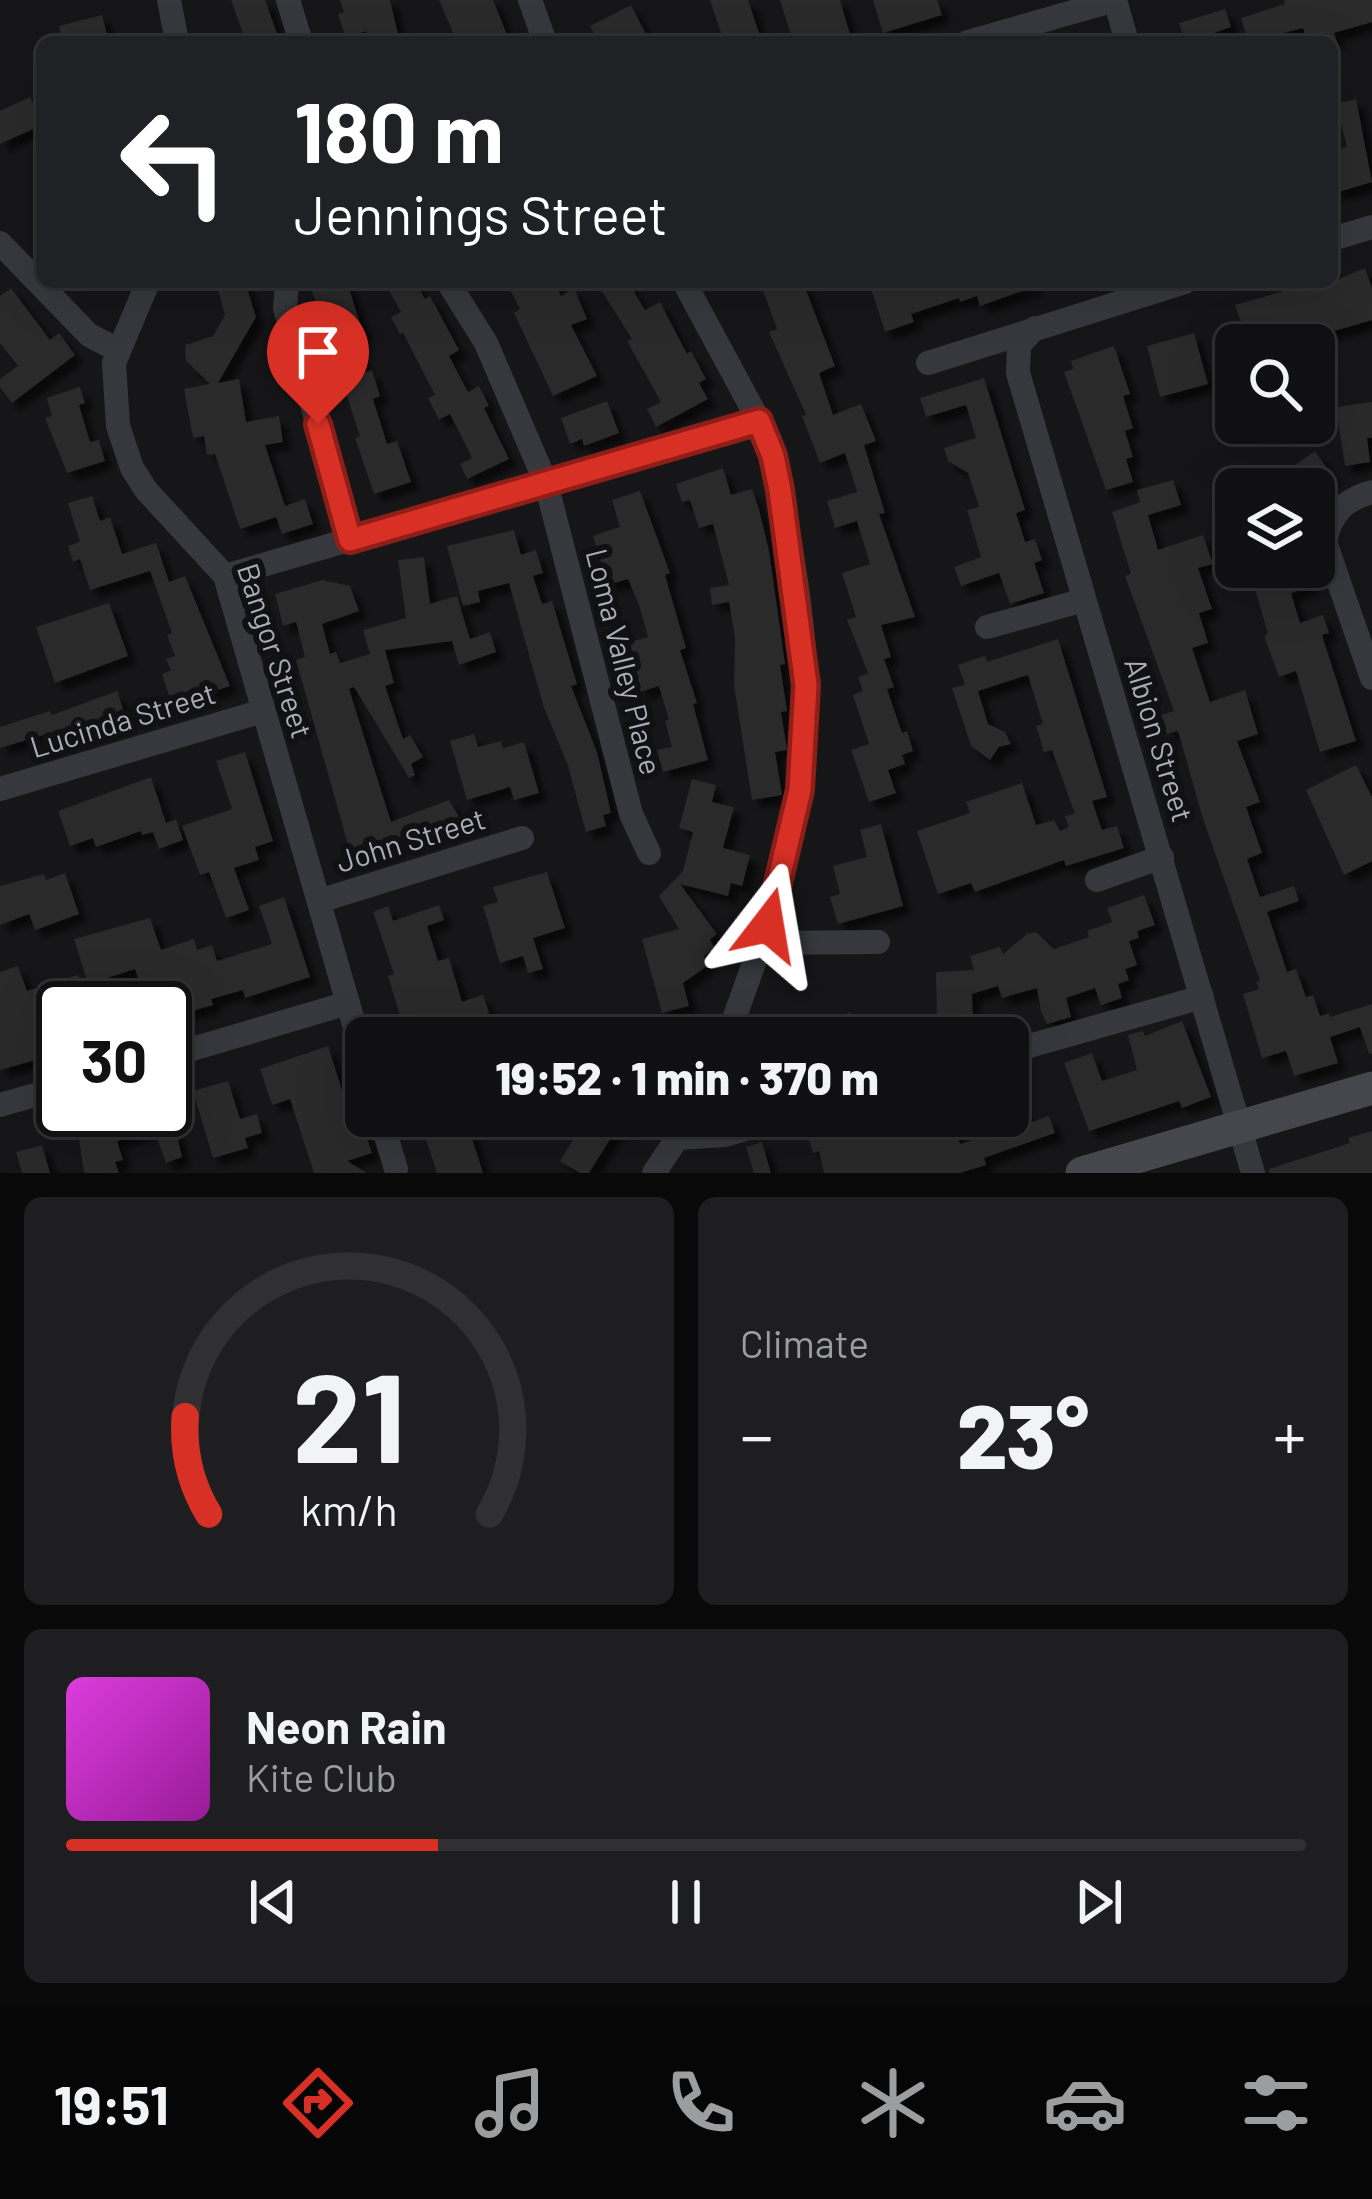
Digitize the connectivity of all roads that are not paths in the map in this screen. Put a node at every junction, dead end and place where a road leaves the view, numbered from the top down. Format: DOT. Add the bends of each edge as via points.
graph roads {
  1 [pos="169,0"];
  2 [pos="288,0"];
  3 [pos="530,0"];
  4 [pos="1115,0"];
  5 [pos="176,36"];
  6 [pos="299,36"];
  7 [pos="543,36"];
  8 [pos="989,36"];
  9 [pos="1125,36"];
  10 [pos="1372,227"];
  11 [pos="1338,237"];
  12 [pos="0,243"];
  13 [pos="36,280"];
  14 [pos="44,288"];
  15 [pos="145,288"];
  16 [pos="287,288"];
  17 [pos="452,288"];
  18 [pos="686,288"];
  19 [pos="1165,288"];
  20 [pos="1035,328"];
  21 [pos="118,350"];
  22 [pos="928,363"];
  23 [pos="759,421"];
  24 [pos="546,483"];
  25 [pos="1364,494"];
  26 [pos="350,540"];
  27 [pos="225,576"];
  28 [pos="1084,600"];
  29 [pos="987,627"];
  30 [pos="1372,678"];
  31 [pos="263,711"];
  32 [pos="0,789"];
  33 [pos="522,838"];
  34 [pos="649,853"];
  35 [pos="1162,857"];
  36 [pos="1097,880"];
  37 [pos="319,901"];
  38 [pos="878,942"];
  39 [pos="762,943"];
  40 [pos="1202,998"];
  41 [pos="348,1003"];
  42 [pos="352,1017"];
  43 [pos="735,1017"];
  44 [pos="1029,1046"];
  45 [pos="192,1049"];
  46 [pos="1372,1088"];
  47 [pos="36,1095"];
  48 [pos="0,1105"];
  49 [pos="1240,1126"];
  50 [pos="386,1137"];
  51 [pos="678,1137"];
  52 [pos="396,1168"];
  53 [pos="654,1173"];
  54 [pos="1082,1173"];
  55 [pos="1253,1173"];
  1 -- 5 [label="street"];
  2 -- 6 [label="street"];
  3 -- 7 [label="street"];
  4 -- 8 [label="street"];
  4 -- 9 [label="street"];
  10 -- 11 [label="street"];
  12 -- 13 [label="street"];
  14 -- 21 [label="street" via="89,335"];
  15 -- 21 [label="street, Bangor Street"];
  16 -- 26 [label="street" via="285,308"];
  17 -- 24 [label="street, Loma Valley Place" via="486,343"];
  18 -- 23 [label="street"];
  19 -- 20 [label="street"];
  20 -- 22 [label="street"];
  20 -- 28 [label="street, Albion Street" via="1019,345 1018,373"];
  21 -- 27 [label="street, Bangor Street" via="118,426 132,468"];
  23 -- 24 [label="street"];
  23 -- 39 [label="street" via="780,490 806,685 800,790"];
  24 -- 26 [label="street"];
  24 -- 34 [label="street, Loma Valley Place"];
  25 -- 30 [label="street" via="1329,523 1325,542"];
  26 -- 27 [label="street"];
  27 -- 31 [label="street, Bangor Street"];
  28 -- 29 [label="street"];
  28 -- 35 [label="street, Albion Street"];
  31 -- 32 [label="street, Lucinda Street"];
  31 -- 37 [label="street, Bangor Street"];
  33 -- 37 [label="street, John Street"];
  35 -- 36 [label="street"];
  35 -- 40 [label="street, Albion Street"];
  37 -- 41 [label="street, Bangor Street"];
  38 -- 39 [label="street"];
  39 -- 43 [label="street"];
  40 -- 44 [label="street"];
  40 -- 49 [label="street, Albion Street"];
  41 -- 42 [label="street, Bangor Street"];
  41 -- 45 [label="street"];
  46 -- 49 [label="main road"];
  47 -- 48 [label="street"];
  49 -- 54 [label="main road"];
  49 -- 55 [label="street, Albion Street"];
  50 -- 52 [label="street"];
  51 -- 53 [label="street"];
}
